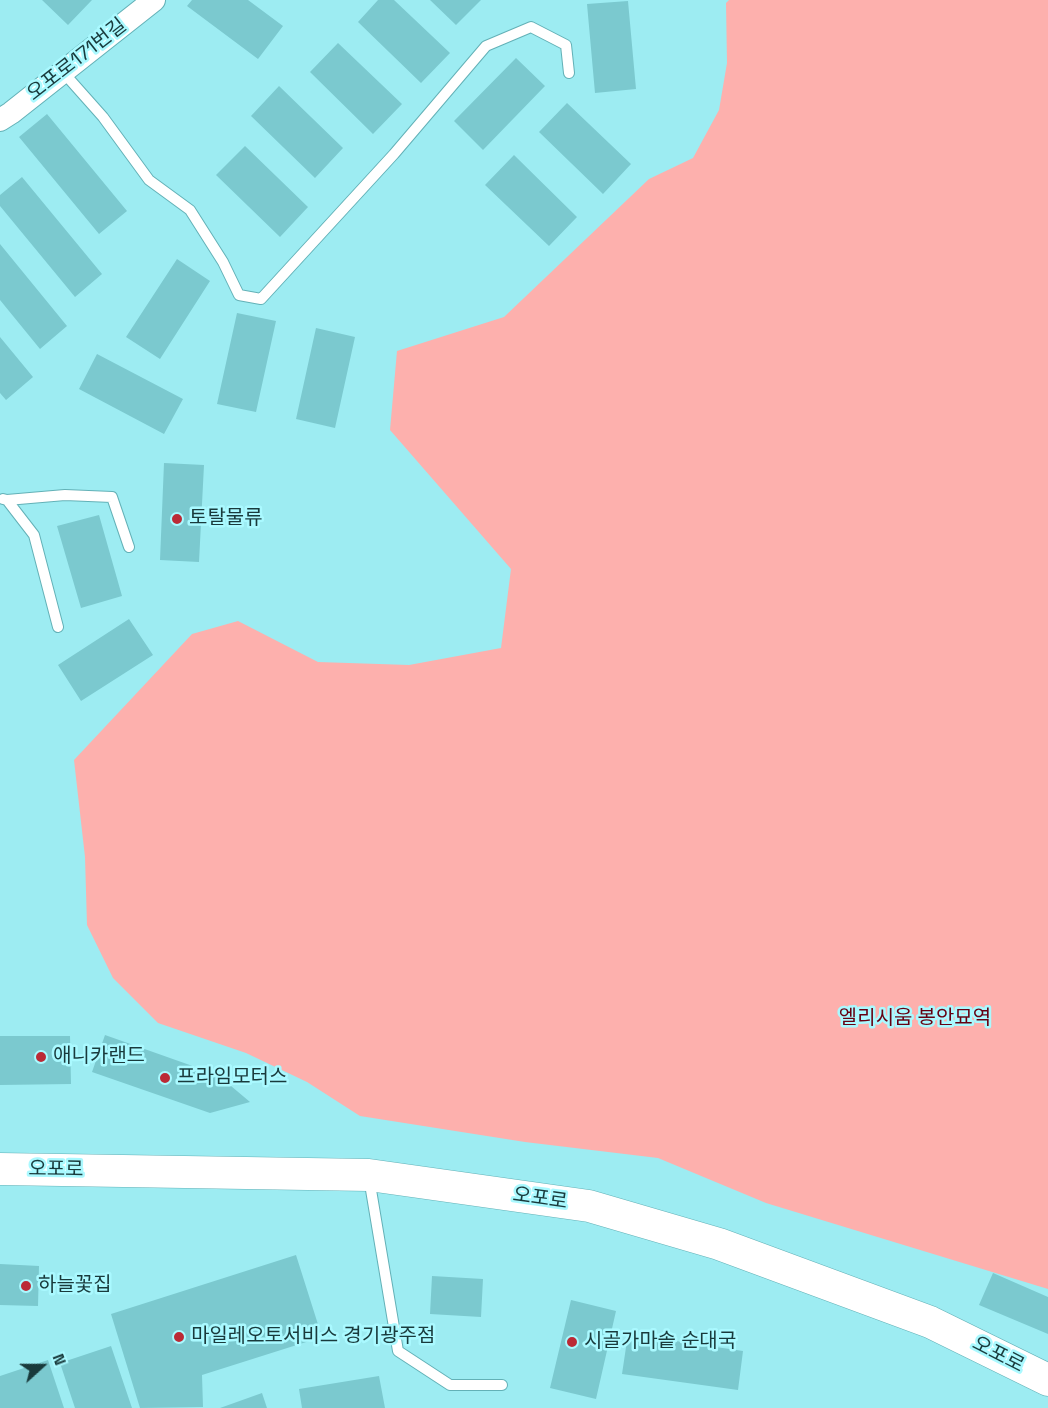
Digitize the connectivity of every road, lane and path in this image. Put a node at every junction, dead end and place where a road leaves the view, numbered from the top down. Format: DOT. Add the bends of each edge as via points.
graph roads {
  1 [pos="154,0"];
  2 [pos="63,72"];
  3 [pos="569,73"];
  4 [pos="0,120"];
  5 [pos="3,499"];
  6 [pos="129,547"];
  7 [pos="58,627"];
  8 [pos="0,1169"];
  9 [pos="369,1175"];
  10 [pos="1048,1380"];
  11 [pos="502,1385"];
  1 -- 2 [label="street, 오포로171번길"];
  2 -- 3 [label="lane" via="103,117 149,180 190,210 239,295 261,299 394,154 486,46 531,27 566,45"];
  2 -- 4 [label="street, 오포로171번길"];
  5 -- 6 [label="lane" via="112,497"];
  5 -- 7 [label="lane" via="34,535"];
  8 -- 9 [label="street, 오포로"];
  9 -- 10 [label="street, 오포로" via="589,1206 719,1244 930,1322"];
  9 -- 11 [label="lane" via="398,1352 450,1385"];
}
